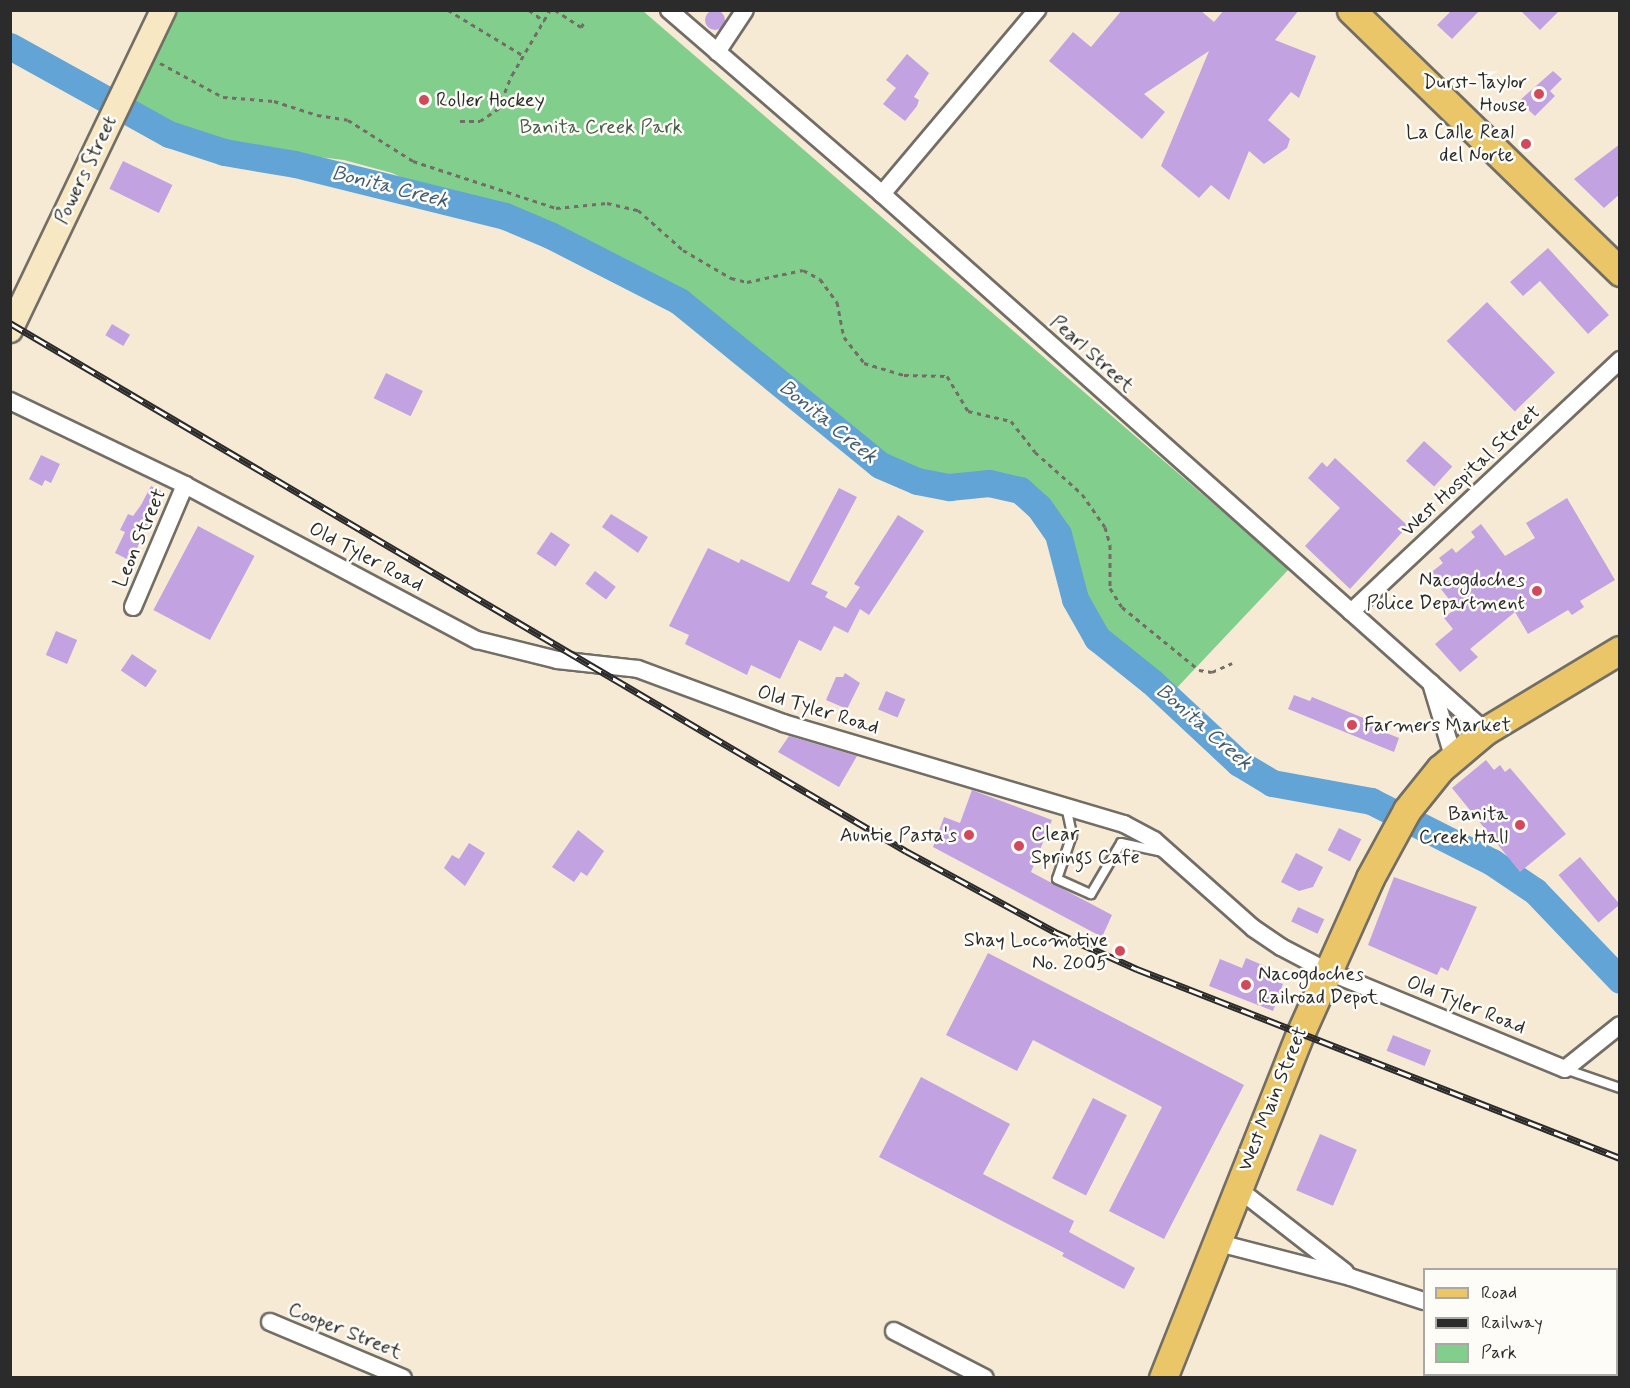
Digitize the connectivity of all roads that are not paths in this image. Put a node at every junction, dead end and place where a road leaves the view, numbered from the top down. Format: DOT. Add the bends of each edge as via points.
graph roads {
  1 [pos="163,10"];
  2 [pos="669,10"];
  3 [pos="745,10"];
  4 [pos="1036,10"];
  5 [pos="1351,10"];
  6 [pos="717,52"];
  7 [pos="882,194"];
  8 [pos="1620,272"];
  9 [pos="10,330"];
  10 [pos="1620,360"];
  11 [pos="10,401"];
  12 [pos="185,485"];
  13 [pos="133,607"];
  14 [pos="1351,612"];
  15 [pos="1620,650"];
  16 [pos="1431,682"];
  17 [pos="1485,731"];
  18 [pos="1454,756"];
  19 [pos="1066,806"];
  20 [pos="1171,854"];
  21 [pos="1327,971"];
  22 [pos="1620,1025"];
  23 [pos="1565,1068"];
  24 [pos="1620,1088"];
  25 [pos="1237,1188"];
  26 [pos="1215,1242"];
  27 [pos="1350,1276"];
  28 [pos="1423,1300"];
  29 [pos="270,1322"];
  30 [pos="894,1331"];
  31 [pos="404,1377"];
  32 [pos="985,1377"];
  33 [pos="1162,1377"];
  1 -- 9 [label="street, Powers Street"];
  2 -- 6 [label="street, Pearl Street"];
  3 -- 6 [label="street"];
  4 -- 7 [label="street"];
  5 -- 8 [label="main road"];
  6 -- 7 [label="street, Pearl Street"];
  7 -- 14 [label="street, Pearl Street"];
  10 -- 14 [label="street, West Hospital Street"];
  11 -- 12 [label="street, Old Tyler Road"];
  12 -- 13 [label="street, Leon Street"];
  12 -- 19 [label="street, Old Tyler Road" via="498,648 557,660 625,665 783,723"];
  14 -- 16 [label="street, Pearl Street"];
  15 -- 17 [label="main road, West Main Street"];
  16 -- 17 [label="street, Pearl Street"];
  16 -- 18 [label="street"];
  17 -- 18 [label="main road, West Main Street"];
  18 -- 21 [label="main road, West Main Street" via="1428,782 1388,841"];
  19 -- 20 [label="street, Old Tyler Road" via="1124,824"];
  19 -- 20 [label="lane" via="1072,836 1057,879 1091,894 1121,843"];
  20 -- 21 [label="street, Old Tyler Road" via="1253,928"];
  21 -- 23 [label="street, Old Tyler Road"];
  21 -- 25 [label="main road, West Main Street"];
  22 -- 23 [label="street"];
  23 -- 24 [label="lane"];
  25 -- 26 [label="main road, West Main Street"];
  25 -- 27 [label="street"];
  26 -- 27 [label="street"];
  26 -- 33 [label="main road, West Main Street"];
  27 -- 28 [label="street"];
  29 -- 31 [label="street, Cooper Street"];
  30 -- 32 [label="street"];
}
